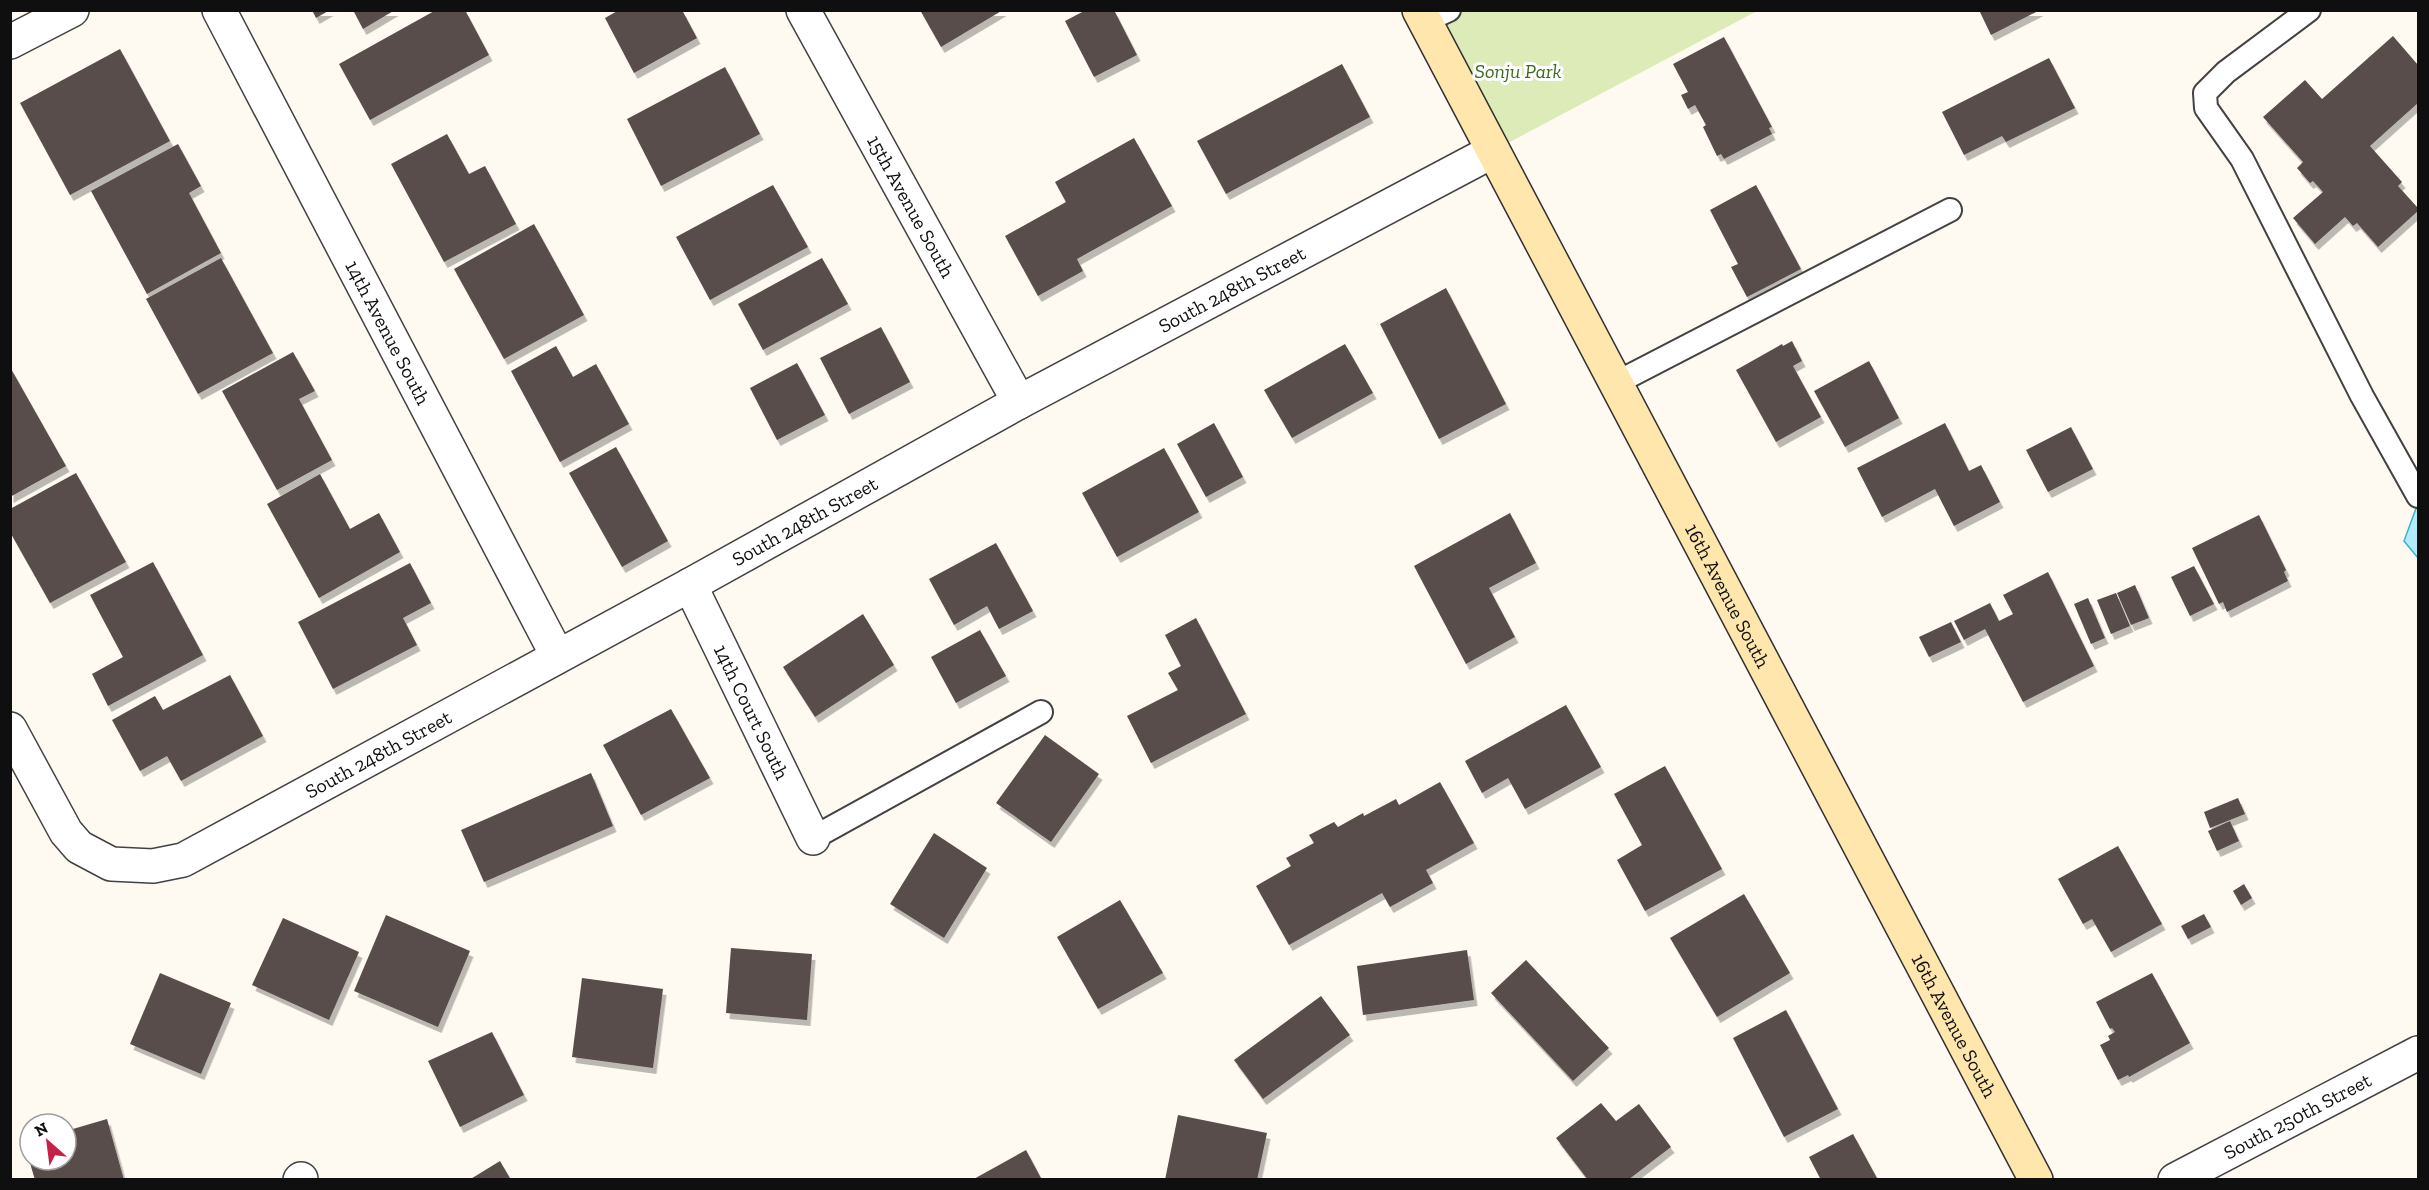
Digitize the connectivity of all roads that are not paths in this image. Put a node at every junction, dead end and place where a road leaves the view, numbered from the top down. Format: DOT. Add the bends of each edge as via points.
graph roads {
  1 [pos="72,10"];
  2 [pos="219,10"];
  3 [pos="803,10"];
  4 [pos="2309,10"];
  5 [pos="1431,14"];
  6 [pos="10,42"];
  7 [pos="1493,151"];
  8 [pos="1950,210"];
  9 [pos="1616,383"];
  10 [pos="1019,402"];
  11 [pos="2414,488"];
  12 [pos="690,585"];
  13 [pos="557,655"];
  14 [pos="1041,712"];
  15 [pos="10,729"];
  16 [pos="813,838"];
  17 [pos="2418,1053"];
  18 [pos="2036,1179"];
  19 [pos="2175,1179"];
  1 -- 6 [label="street"];
  2 -- 13 [label="street, 14th Avenue South"];
  3 -- 10 [label="street, 15th Avenue South"];
  4 -- 11 [label="lane" via="2226,72 2205,93 2206,108 2242,159 2361,396"];
  5 -- 7 [label="main road, 16th Avenue South"];
  7 -- 9 [label="main road, 16th Avenue South"];
  7 -- 10 [label="street, South 248th Street"];
  8 -- 9 [label="lane"];
  9 -- 18 [label="main road, 16th Avenue South"];
  10 -- 12 [label="street, South 248th Street"];
  12 -- 13 [label="street, South 248th Street"];
  12 -- 16 [label="street, 14th Court South"];
  13 -- 15 [label="street, South 248th Street" via="183,860 153,866 111,864 80,847 66,832"];
  14 -- 16 [label="lane"];
  17 -- 19 [label="street, South 250th Street"];
}
